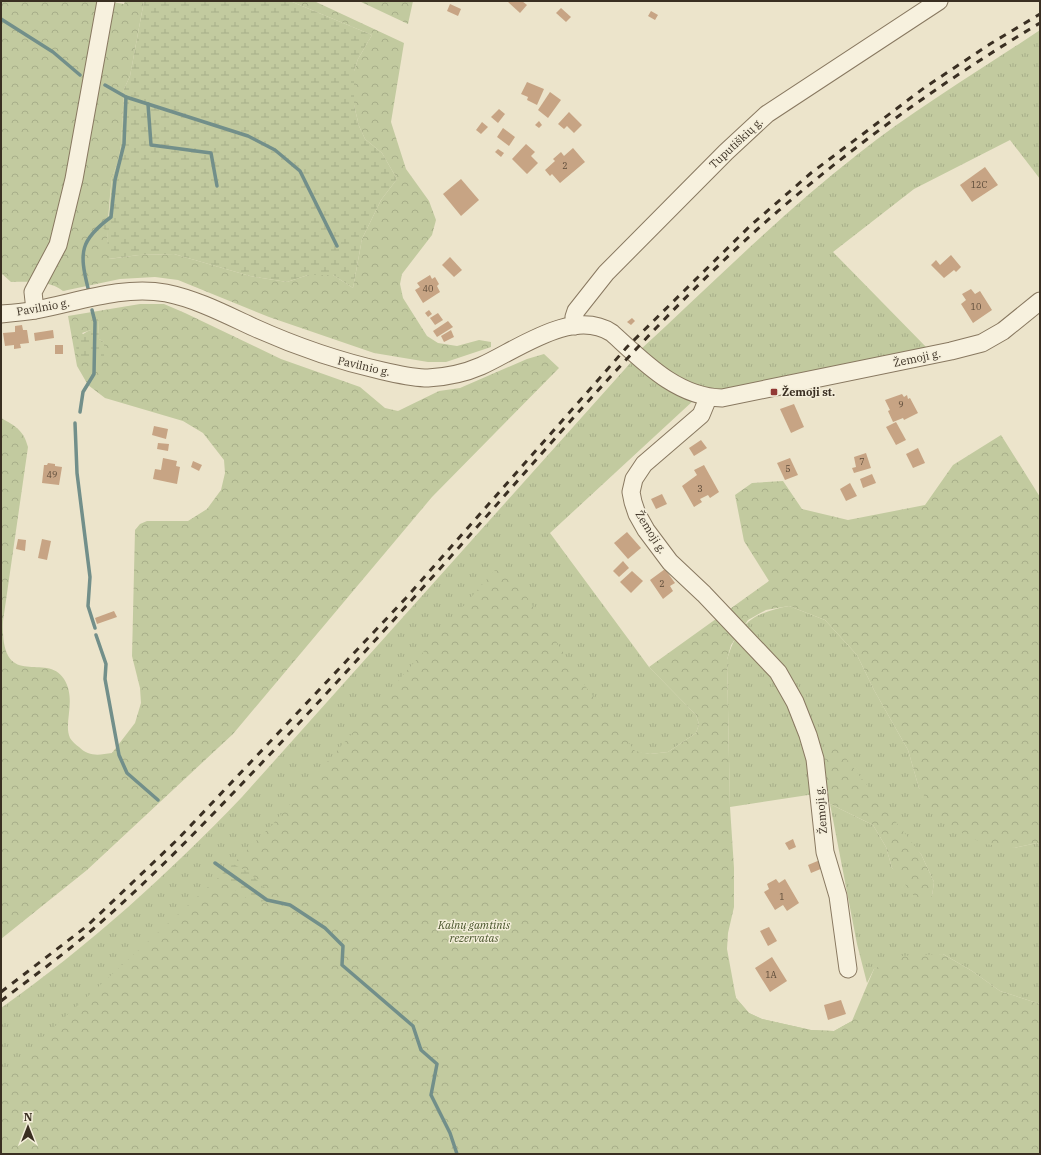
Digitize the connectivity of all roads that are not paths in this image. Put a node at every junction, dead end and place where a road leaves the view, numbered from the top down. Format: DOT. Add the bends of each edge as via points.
graph roads {
  1 [pos="106,1"];
  2 [pos="939,1"];
  3 [pos="1040,301"];
  4 [pos="35,310"];
  5 [pos="1,314"];
  6 [pos="575,326"];
  7 [pos="708,398"];
  8 [pos="848,969"];
  1 -- 4 [label="street" via="74,179 58,245 34,292"];
  2 -- 6 [label="street, Tuputiškių g." via="767,114 606,273 576,311"];
  3 -- 7 [label="street, Žemoji g." via="1003,331 982,343 739,396"];
  4 -- 5 [label="street, Pavilnio g."];
  4 -- 6 [label="street, Pavilnio g." via="127,292 165,293 190,300 324,356 394,373 427,378 460,373 480,366 547,334"];
  6 -- 7 [label="street, Pavilnio g." via="593,325 604,328 670,382"];
  7 -- 8 [label="street, Žemoji g." via="701,415 644,464 634,479 631,492 633,502 646,530 670,562 778,672 795,702 815,759 825,852 838,896"];
}
